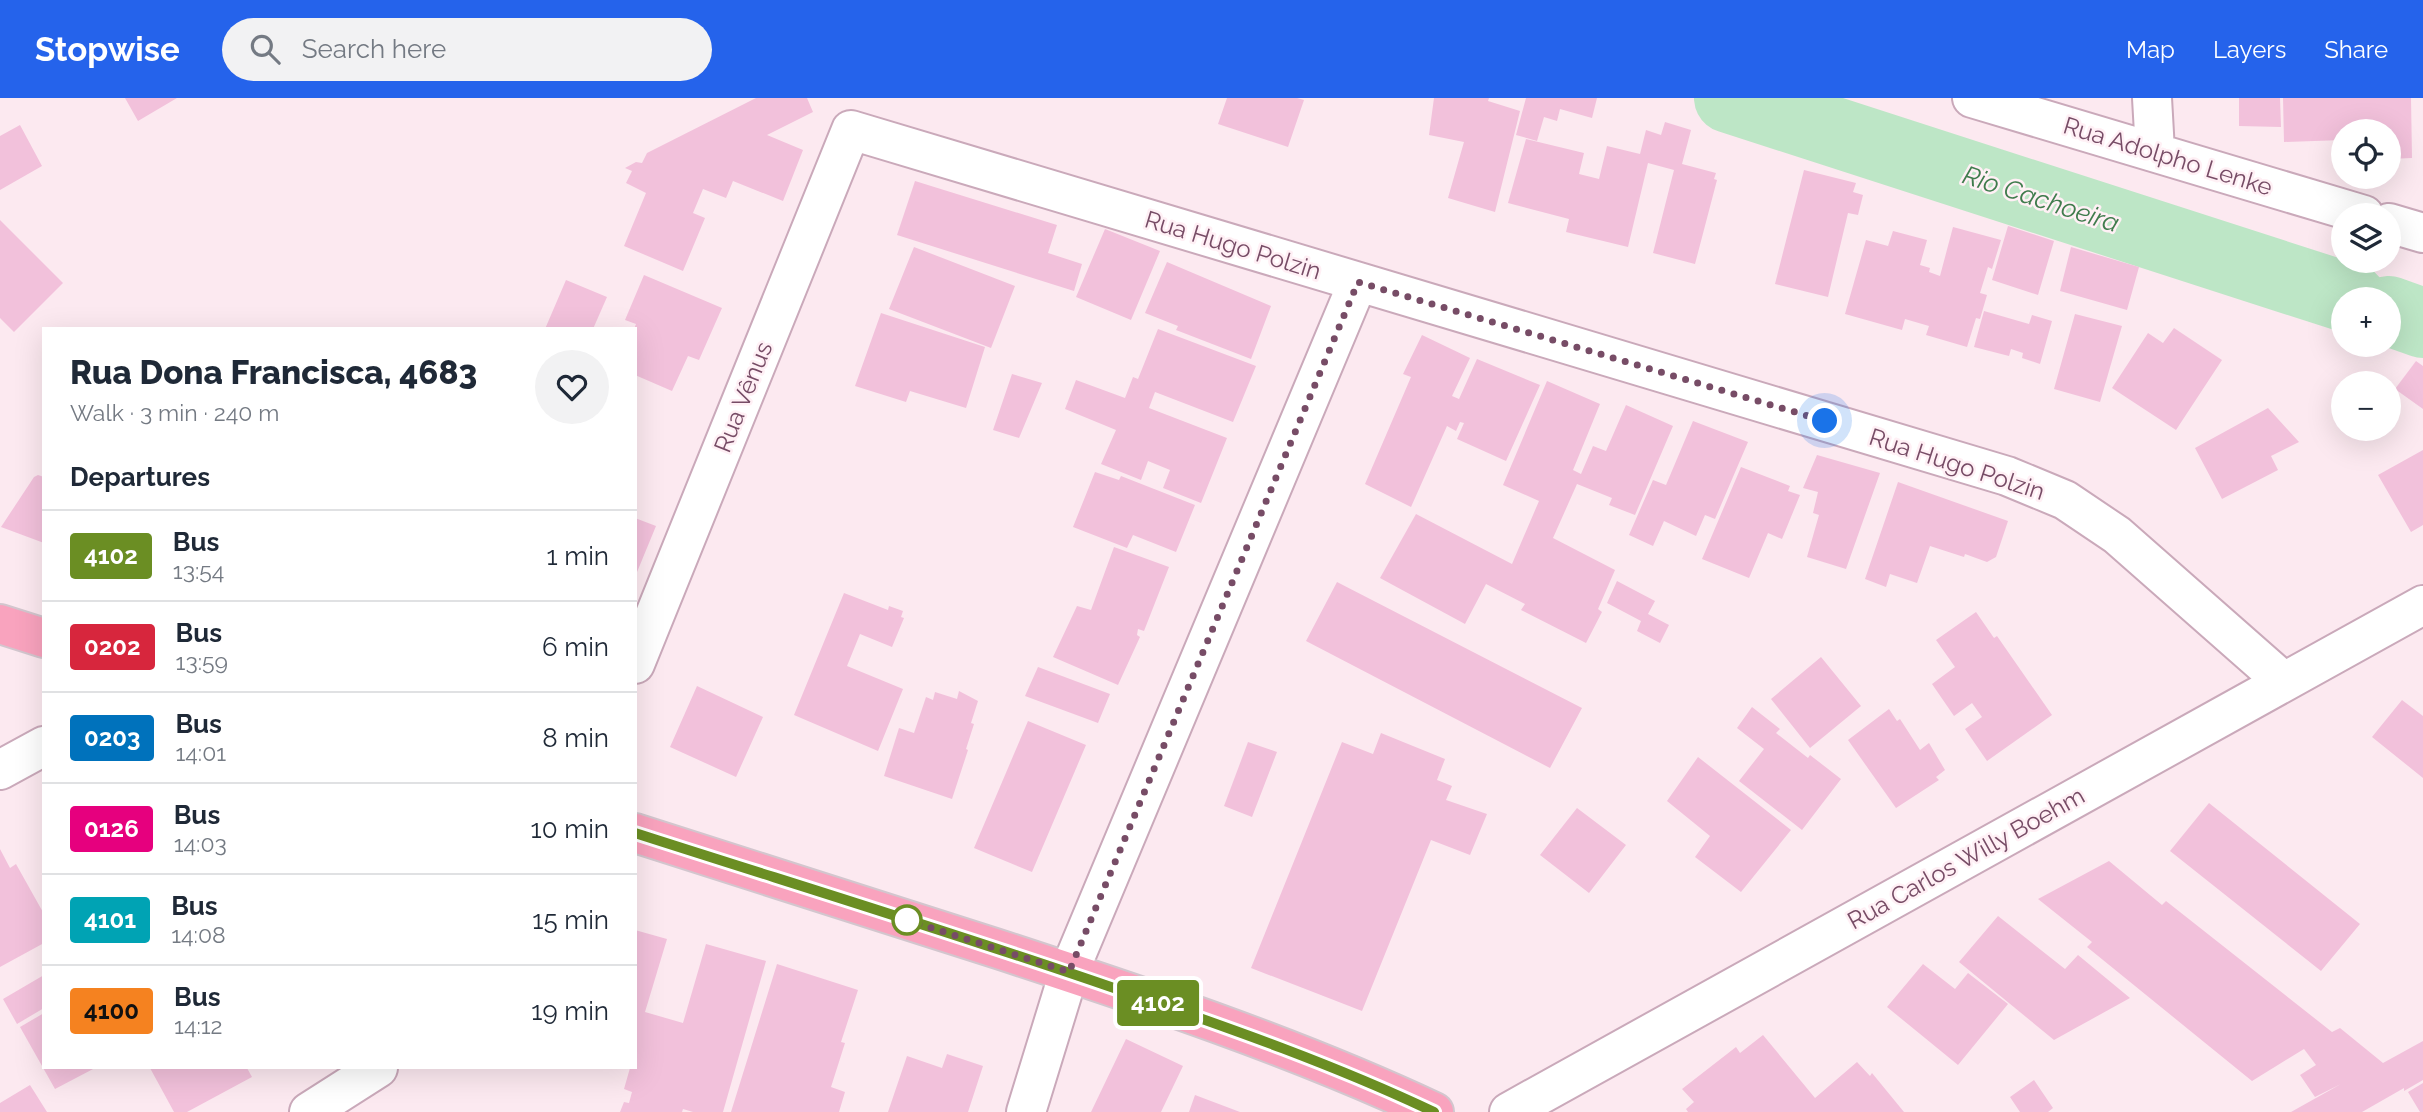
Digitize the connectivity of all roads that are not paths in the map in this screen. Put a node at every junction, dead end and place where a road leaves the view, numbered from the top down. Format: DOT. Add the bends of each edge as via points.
graph roads {
  1 [pos="1972,98"];
  2 [pos="2152,98"];
  3 [pos="851,130"];
  4 [pos="2155,151"];
  5 [pos="2331,205"];
  6 [pos="2401,227"];
  7 [pos="2423,233"];
  8 [pos="1358,282"];
  9 [pos="2423,605"];
  10 [pos="0,624"];
  11 [pos="42,637"];
  12 [pos="637,659"];
  13 [pos="2284,682"];
  14 [pos="42,747"];
  15 [pos="0,770"];
  16 [pos="637,834"];
  17 [pos="1069,972"];
  18 [pos="376,1069"];
  19 [pos="309,1112"];
  20 [pos="1026,1112"];
  21 [pos="1434,1112"];
  22 [pos="1509,1112"];
  1 -- 4 [label="street, Rua Adolpho Lenke"];
  2 -- 4 [label="street"];
  3 -- 8 [label="street, Rua Hugo Polzin"];
  3 -- 12 [label="street, Rua Vênus"];
  4 -- 5 [label="street, Rua Adolpho Lenke"];
  6 -- 7 [label="street"];
  8 -- 13 [label="street, Rua Hugo Polzin" via="2007,476 2065,500 2117,535"];
  8 -- 17 [label="street"];
  9 -- 13 [label="street, Rua Carlos Willy Boehm"];
  10 -- 11 [label="main road"];
  13 -- 22 [label="street, Rua Carlos Willy Boehm"];
  14 -- 15 [label="street"];
  16 -- 17 [label="main road"];
  17 -- 20 [label="street"];
  17 -- 21 [label="main road" via="1336,1067"];
  18 -- 19 [label="street"];
}
